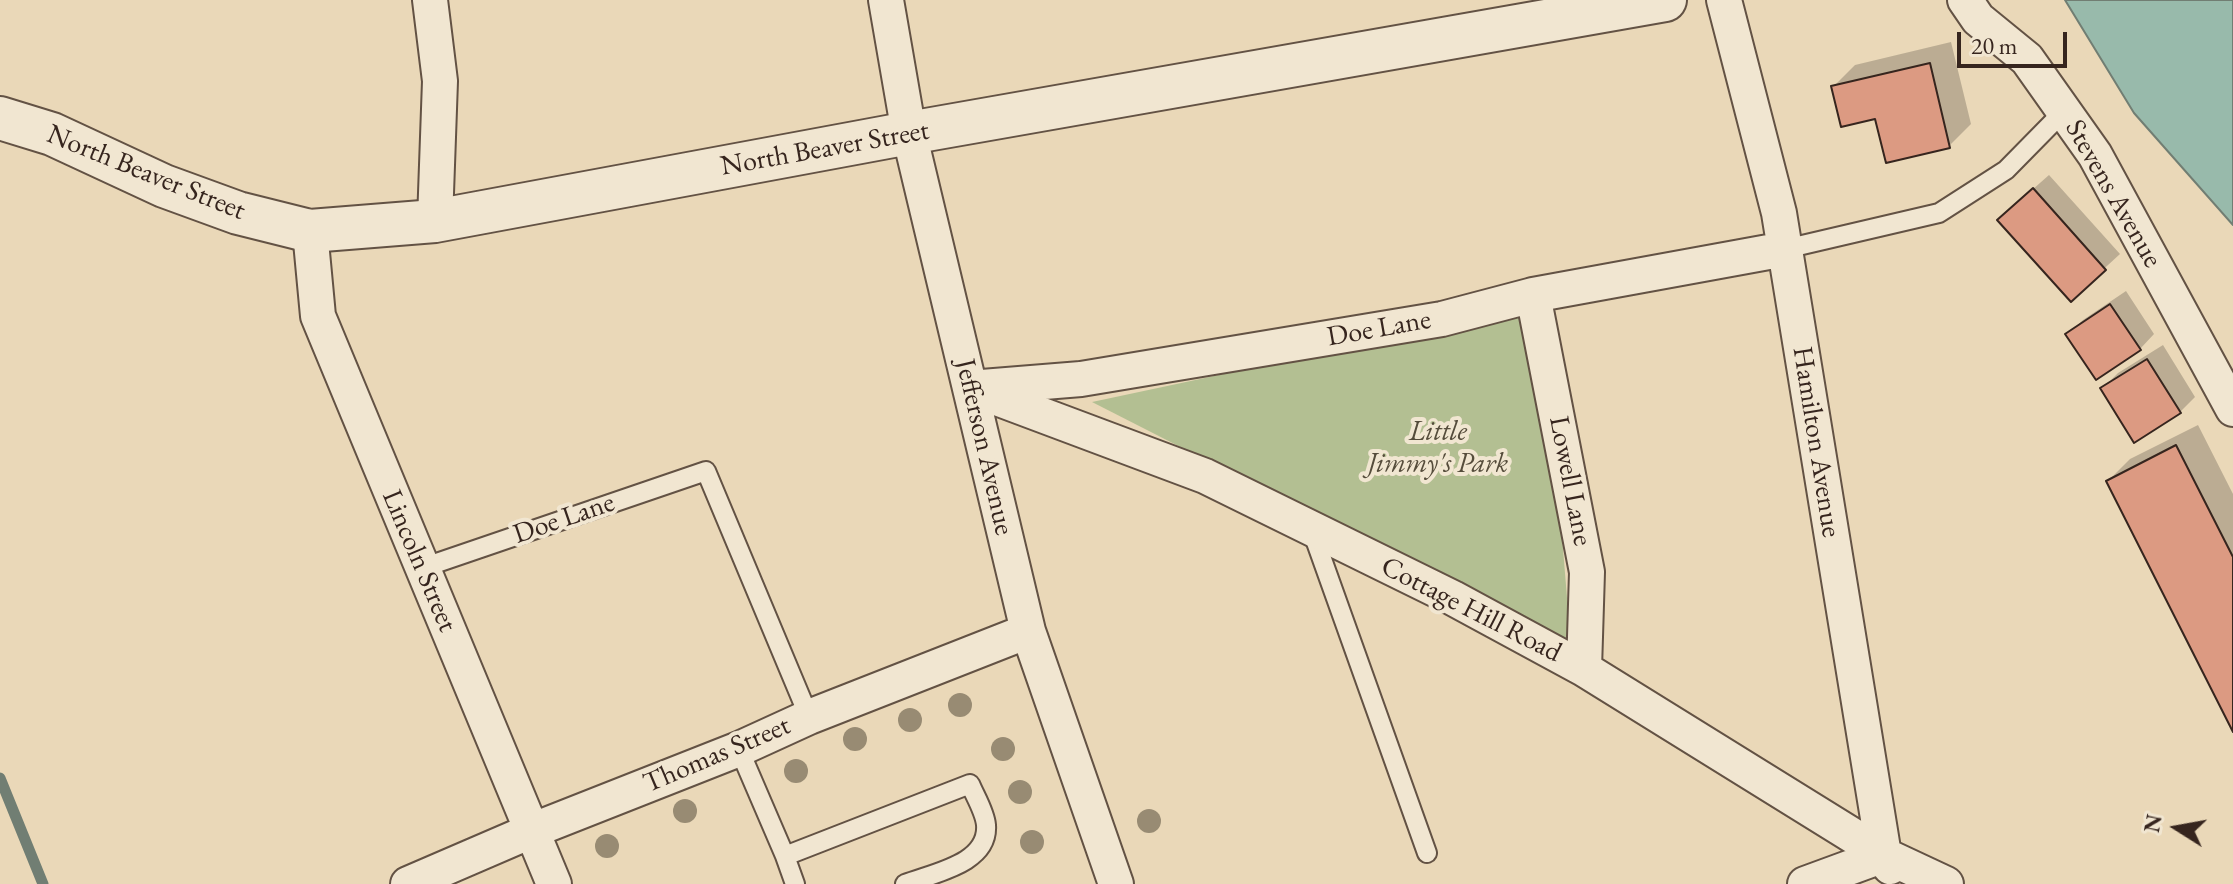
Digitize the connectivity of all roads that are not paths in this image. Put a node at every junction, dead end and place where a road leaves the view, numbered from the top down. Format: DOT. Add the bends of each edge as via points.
graph roads {
  1 [pos="430,0"];
  2 [pos="886,0"];
  3 [pos="1665,0"];
  4 [pos="1724,0"];
  5 [pos="1965,0"];
  6 [pos="2064,111"];
  7 [pos="0,118"];
  8 [pos="909,133"];
  9 [pos="435,221"];
  10 [pos="310,231"];
  11 [pos="1785,249"];
  12 [pos="1533,295"];
  13 [pos="970,388"];
  14 [pos="2233,409"];
  15 [pos="1311,528"];
  16 [pos="422,568"];
  17 [pos="1028,631"];
  18 [pos="1584,669"];
  19 [pos="809,717"];
  20 [pos="739,749"];
  21 [pos="531,831"];
  22 [pos="1427,853"];
  23 [pos="785,856"];
  24 [pos="1892,870"];
  25 [pos="787,882"];
  26 [pos="408,884"];
  27 [pos="554,884"];
  28 [pos="905,884"];
  29 [pos="1116,884"];
  30 [pos="1805,884"];
  31 [pos="1946,884"];
  1 -- 9 [label="street" via="440,81"];
  2 -- 8 [label="street, Jefferson Avenue"];
  3 -- 8 [label="street, North Beaver Street"];
  4 -- 11 [label="street, Hamilton Avenue"];
  5 -- 6 [label="street, Stevens Avenue" via="1978,19 2027,59"];
  6 -- 11 [label="lane" via="2006,170 1939,213"];
  6 -- 14 [label="street, Stevens Avenue" via="2095,155"];
  7 -- 10 [label="street, North Beaver Street" via="52,134 164,186 238,213"];
  8 -- 9 [label="street, North Beaver Street"];
  8 -- 13 [label="street, Jefferson Avenue"];
  9 -- 10 [label="street, North Beaver Street"];
  10 -- 16 [label="street, Lincoln Street" via="318,316"];
  11 -- 12 [label="street, Doe Lane"];
  11 -- 24 [label="street, Hamilton Avenue"];
  12 -- 13 [label="street, Doe Lane" via="1442,319 1081,379"];
  12 -- 18 [label="street, Lowell Lane" via="1587,572"];
  13 -- 15 [label="street, Cottage Hill Road" via="1205,476"];
  13 -- 17 [label="street, Jefferson Avenue"];
  15 -- 18 [label="street, Cottage Hill Road"];
  15 -- 22 [label="lane"];
  16 -- 19 [label="lane, Doe Lane" via="706,471"];
  16 -- 21 [label="street, Lincoln Street"];
  17 -- 19 [label="street, Thomas Street"];
  17 -- 29 [label="street, Jefferson Avenue"];
  18 -- 24 [label="street, Cottage Hill Road"];
  19 -- 20 [label="street, Thomas Street"];
  20 -- 21 [label="street, Thomas Street"];
  20 -- 23 [label="lane"];
  21 -- 26 [label="street, Thomas Street"];
  21 -- 27 [label="street, Lincoln Street"];
  23 -- 25 [label="lane"];
  23 -- 28 [label="lane" via="970,784 986,822 986,840 973,858"];
  24 -- 30 [label="street"];
  24 -- 31 [label="street, Cottage Hill Road"];
}
